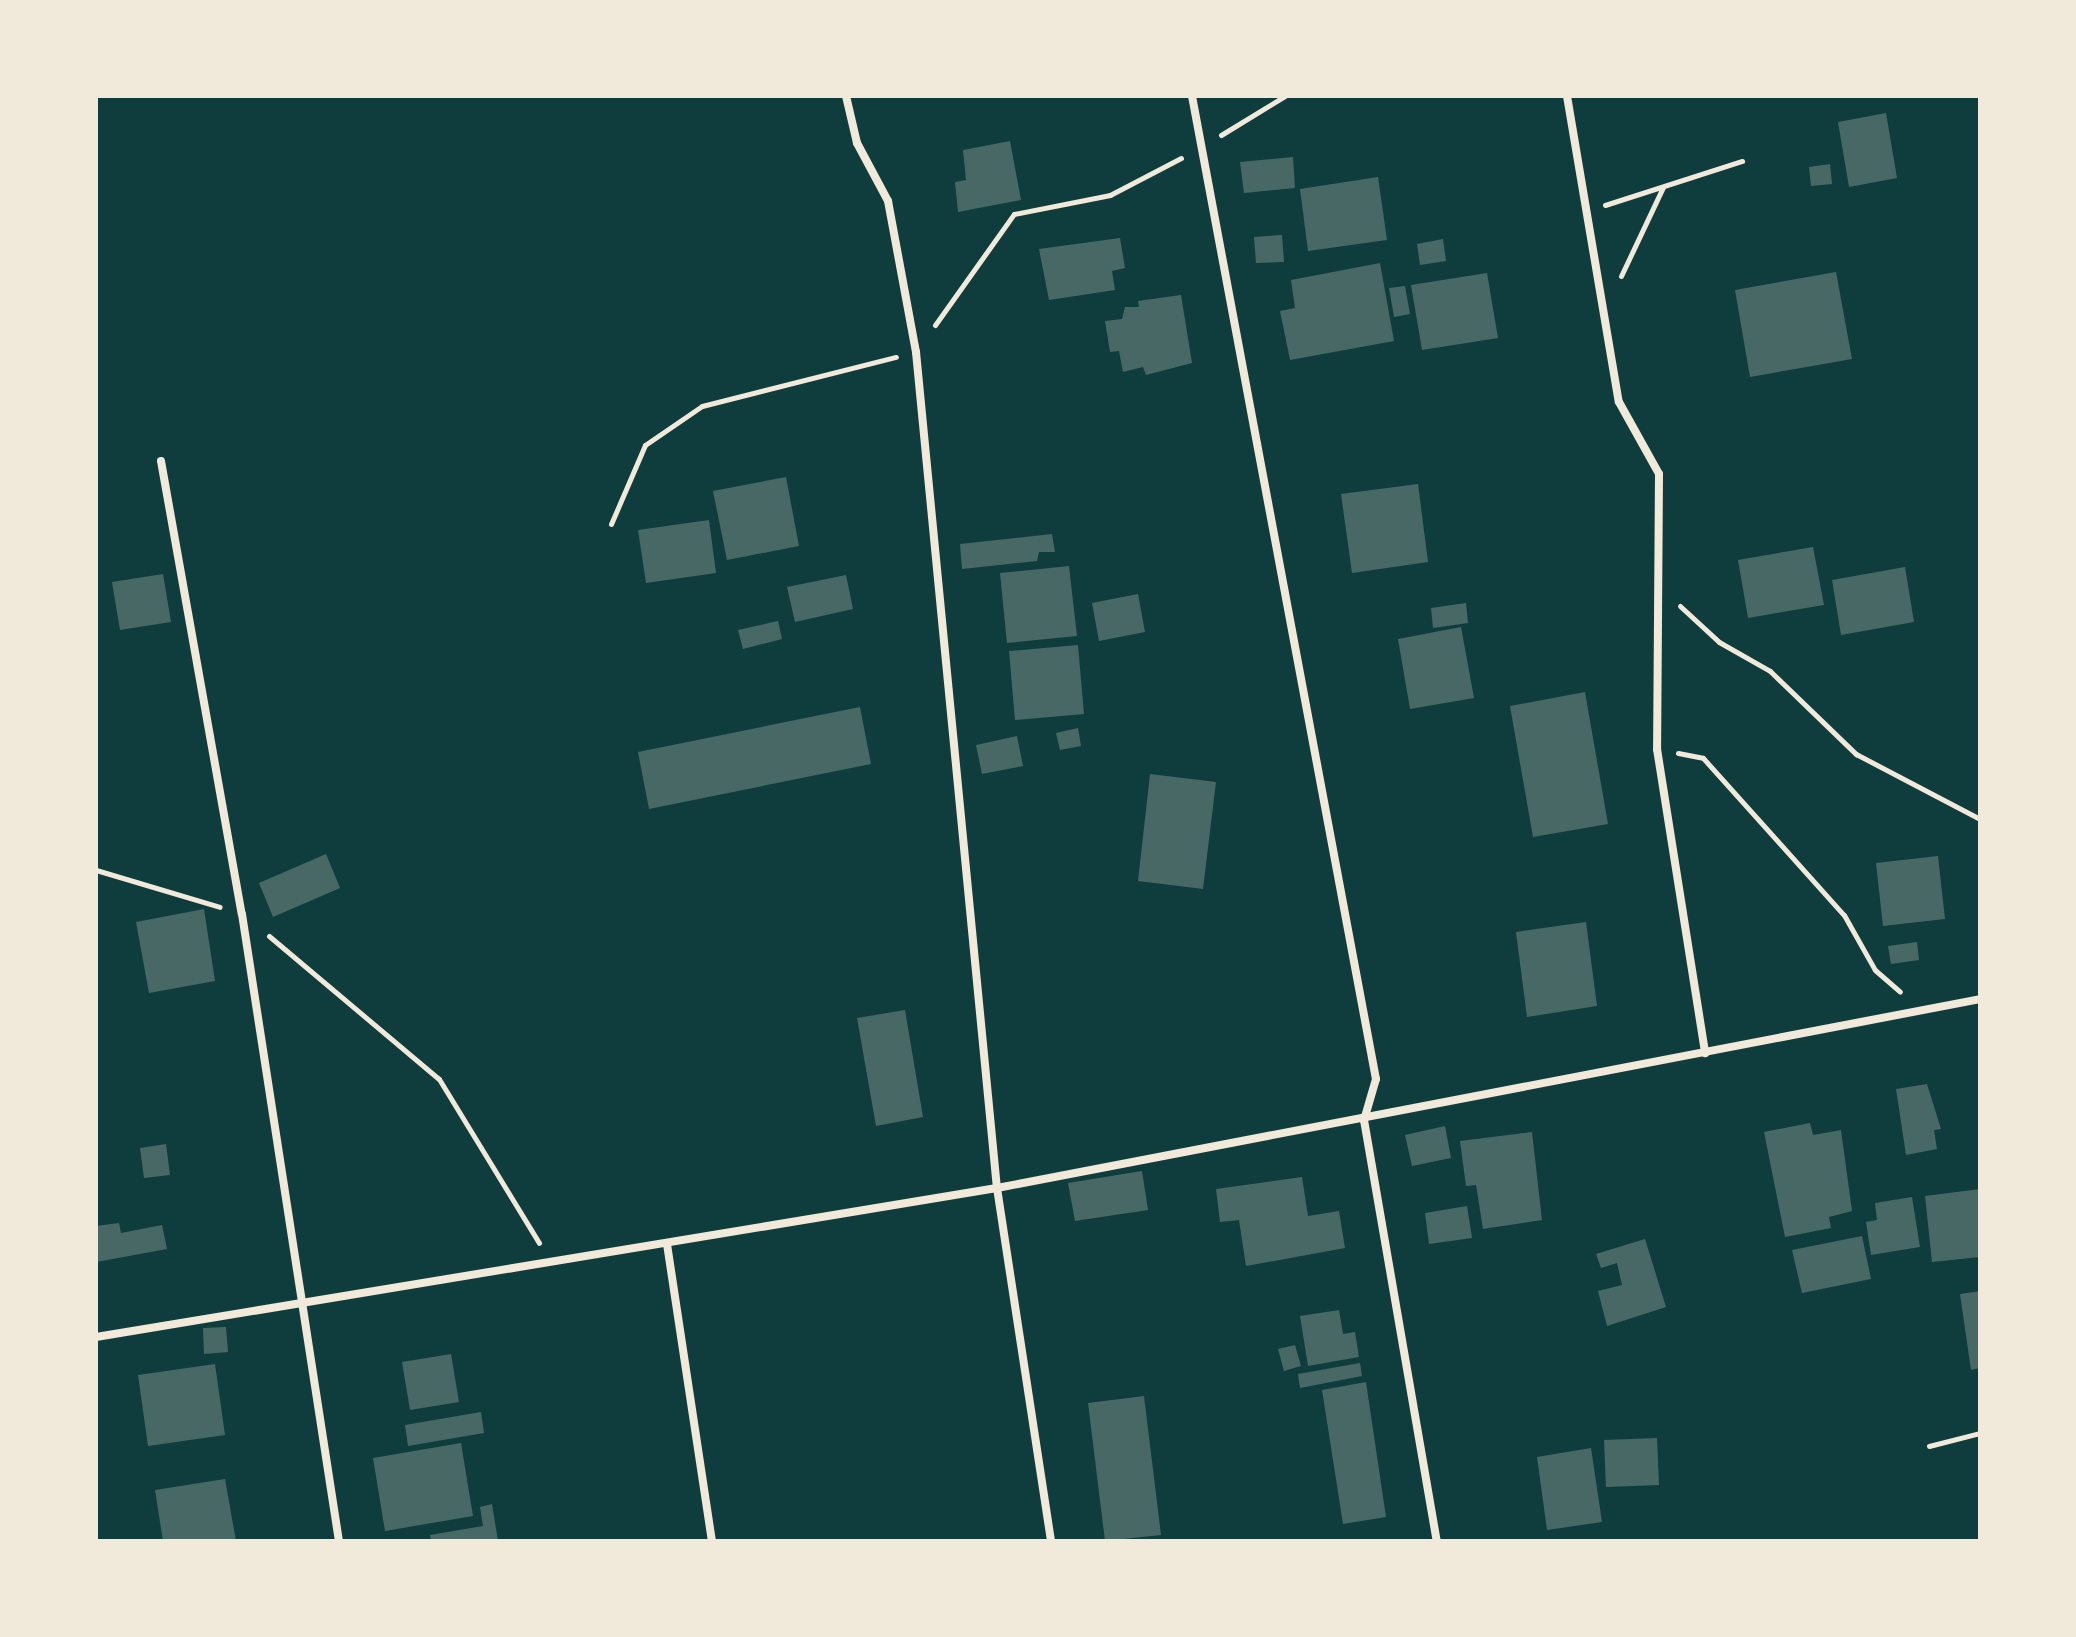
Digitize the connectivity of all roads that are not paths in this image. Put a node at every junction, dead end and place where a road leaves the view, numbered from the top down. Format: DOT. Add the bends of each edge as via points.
graph roads {
  1 [pos="846,96"];
  2 [pos="1192,96"];
  3 [pos="1567,96"];
  4 [pos="161,461"];
  5 [pos="1980,999"];
  6 [pos="1705,1053"];
  7 [pos="1364,1120"];
  8 [pos="997,1188"];
  9 [pos="667,1244"];
  10 [pos="303,1307"];
  11 [pos="96,1337"];
  12 [pos="339,1541"];
  13 [pos="712,1541"];
  14 [pos="1051,1541"];
  15 [pos="1437,1541"];
  1 -- 8 [label="street" via="857,143 888,201 916,352"];
  2 -- 7 [label="street" via="1376,1079"];
  3 -- 6 [label="street" via="1619,402 1659,474 1657,749"];
  4 -- 10 [label="street" via="242,914"];
  5 -- 6 [label="street"];
  6 -- 7 [label="street"];
  7 -- 8 [label="street"];
  7 -- 15 [label="street"];
  8 -- 9 [label="street"];
  8 -- 14 [label="street"];
  9 -- 10 [label="street"];
  9 -- 13 [label="street"];
  10 -- 11 [label="street"];
  10 -- 12 [label="street"];
}
